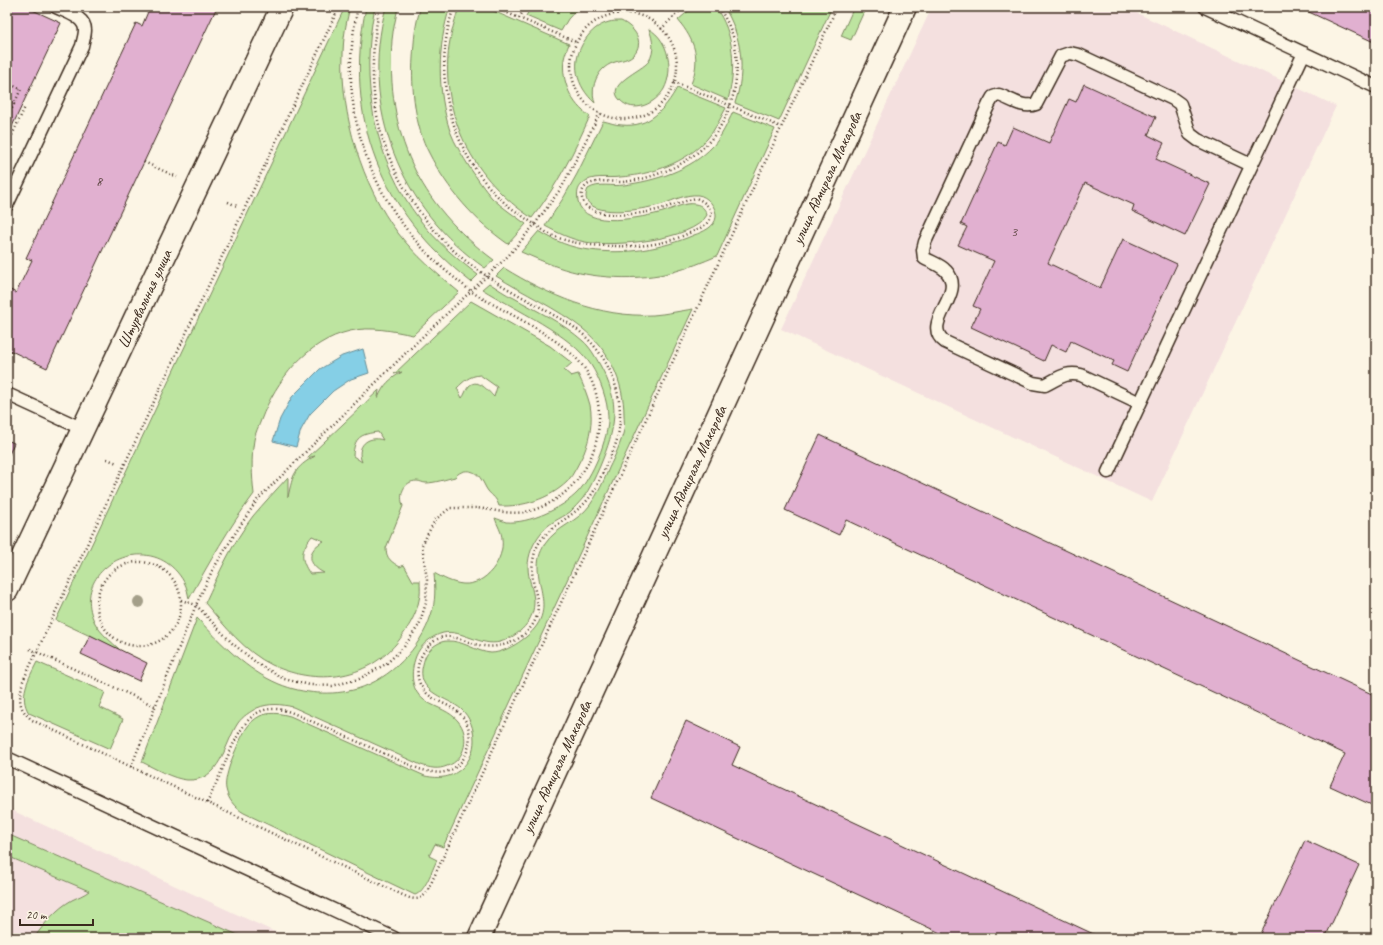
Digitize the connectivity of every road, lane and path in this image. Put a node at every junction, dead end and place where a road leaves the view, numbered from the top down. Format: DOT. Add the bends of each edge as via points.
graph roads {
  1 [pos="56,7"];
  2 [pos="282,7"];
  3 [pos="339,7"];
  4 [pos="358,7"];
  5 [pos="380,7"];
  6 [pos="454,7"];
  7 [pos="493,7"];
  8 [pos="526,7"];
  9 [pos="627,7"];
  10 [pos="684,7"];
  11 [pos="719,7"];
  12 [pos="837,7"];
  13 [pos="905,7"];
  14 [pos="1205,7"];
  15 [pos="626,14"];
  16 [pos="519,18"];
  17 [pos="661,29"];
  18 [pos="576,42"];
  19 [pos="1304,53"];
  20 [pos="674,82"];
  21 [pos="7,83"];
  22 [pos="1376,87"];
  23 [pos="7,100"];
  24 [pos="14,104"];
  25 [pos="25,106"];
  26 [pos="731,106"];
  27 [pos="600,113"];
  28 [pos="7,119"];
  29 [pos="781,127"];
  30 [pos="7,146"];
  31 [pos="144,162"];
  32 [pos="1252,165"];
  33 [pos="177,178"];
  34 [pos="228,202"];
  35 [pos="7,205"];
  36 [pos="237,206"];
  37 [pos="535,224"];
  38 [pos="486,276"];
  39 [pos="471,291"];
  40 [pos="7,394"];
  41 [pos="1140,403"];
  42 [pos="83,429"];
  43 [pos="107,459"];
  44 [pos="117,463"];
  45 [pos="1108,472"];
  46 [pos="7,590"];
  47 [pos="181,600"];
  48 [pos="196,605"];
  49 [pos="30,649"];
  50 [pos="37,652"];
  51 [pos="156,706"];
  52 [pos="7,758"];
  53 [pos="131,767"];
  54 [pos="207,803"];
  55 [pos="394,938"];
  56 [pos="478,938"];
  1 -- 35 [label="lane" via="82,21 85,30 82,46"];
  2 -- 42 [label="street, Штурвальная улица"];
  3 -- 50 [label="path"];
  4 -- 39 [label="path" via="352,37 351,79 355,118 368,160 385,197 408,232 434,261"];
  5 -- 38 [label="path" via="373,63 374,95 380,130 390,158 405,188 440,237"];
  6 -- 37 [label="path" via="445,50 444,78 457,136 470,161 488,186 506,204"];
  7 -- 16 [label="path"];
  8 -- 16 [label="path"];
  9 -- 15 [label="path"];
  10 -- 17 [label="path"];
  11 -- 26 [label="path" via="734,39 737,62"];
  12 -- 29 [label="path"];
  13 -- 56 [label="street, улица Адмирала Макарова"];
  14 -- 19 [label="lane"];
  15 -- 17 [label="path" via="649,20"];
  15 -- 18 [label="path" via="614,14 597,20"];
  16 -- 18 [label="path"];
  17 -- 20 [label="path" via="673,46 676,63"];
  18 -- 27 [label="path" via="571,64 573,82 581,97 592,109"];
  19 -- 22 [label="lane"];
  19 -- 32 [label="lane"];
  20 -- 26 [label="path"];
  20 -- 27 [label="path" via="668,95 656,108 641,116 624,119"];
  21 -- 24 [label="path" via="21,89"];
  23 -- 24 [label="path"];
  24 -- 28 [label="path"];
  25 -- 30 [label="path"];
  26 -- 29 [label="path"];
  26 -- 37 [label="path" via="718,132 706,146 690,158 668,170 642,178 622,182 590,183 582,194 583,201 597,213 626,215 652,211 696,198 712,211 710,221 705,226 654,244 627,247 575,243 556,237"];
  27 -- 37 [label="path" via="562,187"];
  29 -- 54 [label="path" via="423,897 416,900 407,897"];
  31 -- 33 [label="path"];
  32 -- 41 [label="lane"];
  32 -- 41 [label="lane" via="1190,134 1180,104 1079,55 1070,53 1061,56 1036,104 1030,107 999,95 989,104 922,250 924,258 946,270 952,281 950,296 939,320 939,337 1033,383 1045,385 1072,373"];
  34 -- 36 [label="path"];
  37 -- 38 [label="path" via="509,255"];
  38 -- 39 [label="path"];
  38 -- 54 [label="path" via="574,327 587,338 601,355 614,379 620,421 615,444 593,494 578,511 552,529 541,540 535,552 533,581 539,605 533,626 510,643 495,647 481,646 455,637 442,637 426,649 421,657 418,678 426,694 454,709 468,726 470,738 464,758 456,767 445,772 419,770 293,712 282,708 269,709 246,721"];
  39 -- 48 [label="path" via="258,499 216,564"];
  39 -- 48 [label="path" via="547,336 570,352 584,369 595,390 600,415 597,441 577,482 559,498 536,509 516,514 476,508 450,508 435,520 422,545 426,603 418,625 404,647 386,664 359,679 332,686 310,685 284,679 258,664 232,643"];
  40 -- 42 [label="lane"];
  41 -- 45 [label="lane"];
  42 -- 46 [label="street, Штурвальная улица"];
  43 -- 44 [label="path"];
  47 -- 47 [label="path" via="180,614 175,627 165,638 139,647 113,638 104,628 98,615 100,587 119,567 132,562 146,562 170,575 178,587"];
  47 -- 48 [label="path"];
  48 -- 51 [label="path"];
  49 -- 50 [label="path"];
  50 -- 51 [label="path"];
  50 -- 53 [label="path" via="20,693 20,704 24,713 32,720"];
  51 -- 53 [label="path"];
  52 -- 55 [label="lane"];
  53 -- 54 [label="path"];
}
